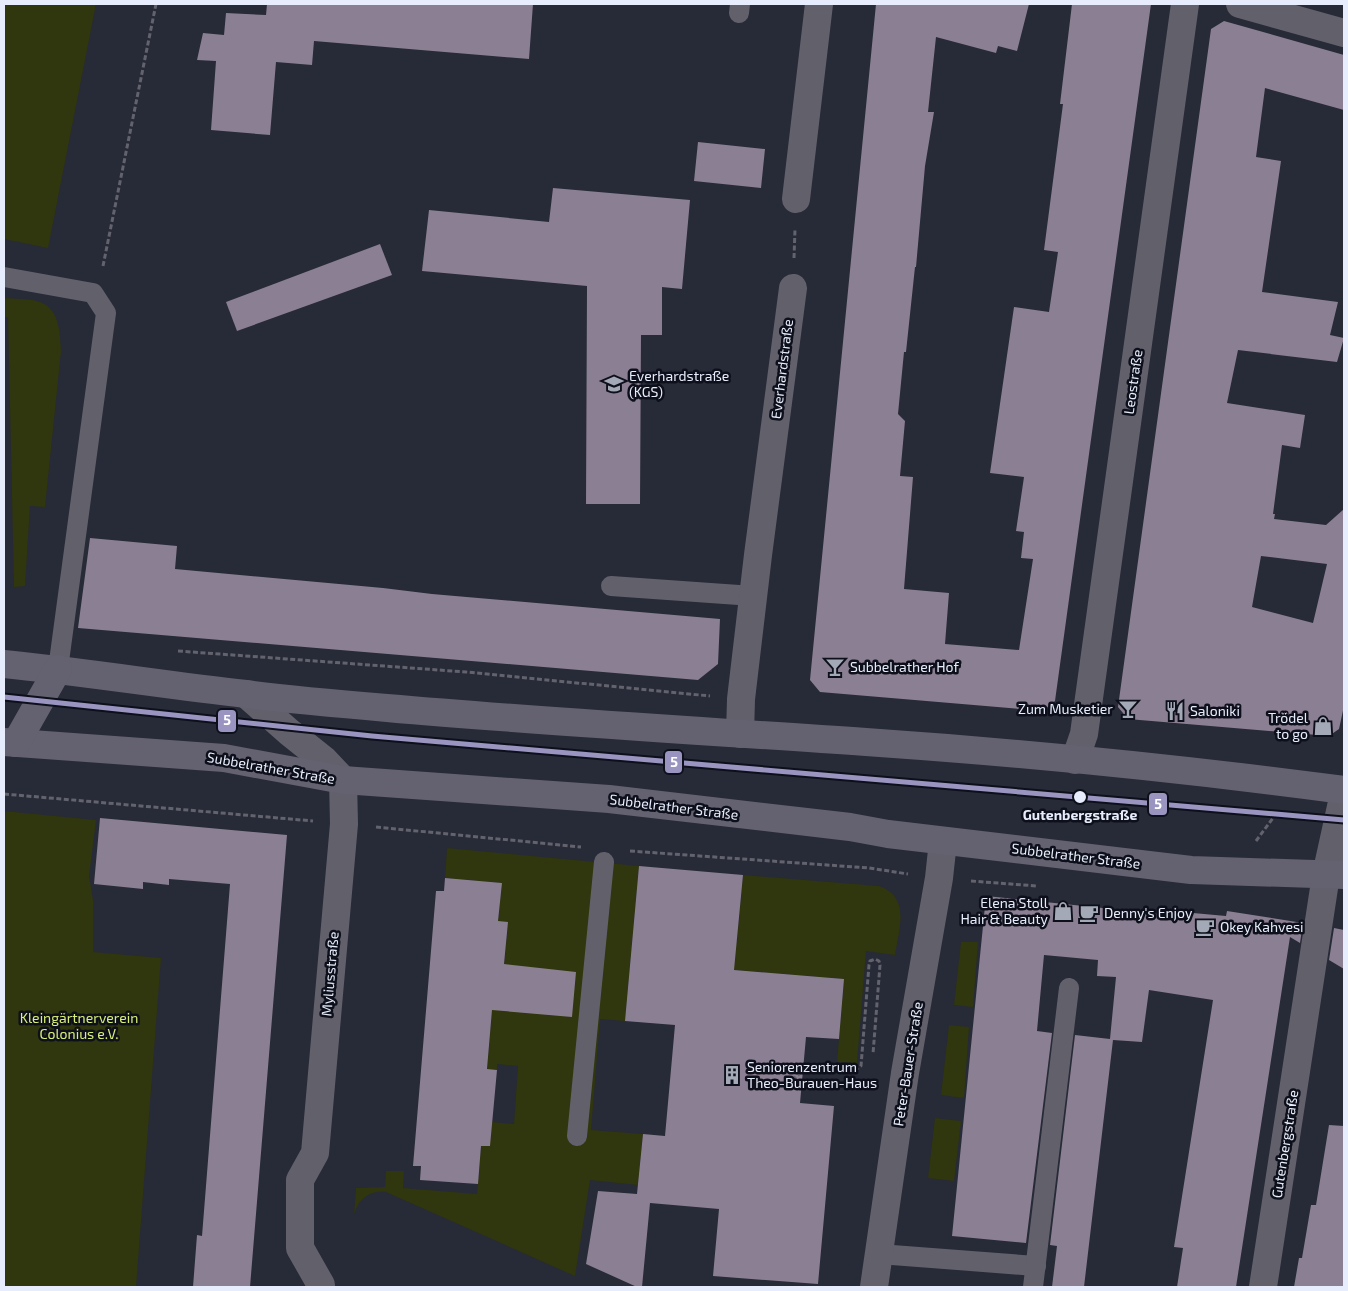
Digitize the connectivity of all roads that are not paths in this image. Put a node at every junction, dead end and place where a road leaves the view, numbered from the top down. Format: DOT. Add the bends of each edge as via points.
graph roads {
  1 [pos="819,4"];
  2 [pos="1185,4"];
  3 [pos="1240,4"];
  4 [pos="1344,33"];
  5 [pos="796,198"];
  6 [pos="4,277"];
  7 [pos="793,288"];
  8 [pos="611,586"];
  9 [pos="753,596"];
  10 [pos="4,664"];
  11 [pos="58,670"];
  12 [pos="246,694"];
  13 [pos="740,734"];
  14 [pos="10,742"];
  15 [pos="1075,760"];
  16 [pos="343,780"];
  17 [pos="1344,792"];
  18 [pos="943,841"];
  19 [pos="604,862"];
  20 [pos="1335,875"];
  21 [pos="1069,988"];
  22 [pos="577,1136"];
  23 [pos="879,1254"];
  24 [pos="1036,1266"];
  25 [pos="321,1287"];
  26 [pos="874,1287"];
  27 [pos="1033,1287"];
  28 [pos="1263,1287"];
  1 -- 5 [label="street"];
  2 -- 15 [label="street, Leostraße" via="1084,734"];
  3 -- 4 [label="street"];
  6 -- 11 [label="lane" via="93,293 106,313"];
  7 -- 9 [label="street, Everhardstraße"];
  8 -- 9 [label="lane"];
  9 -- 13 [label="street, Everhardstraße"];
  10 -- 11 [label="main road"];
  11 -- 12 [label="main road"];
  11 -- 14 [label="main road"];
  12 -- 13 [label="main road" via="387,708"];
  12 -- 16 [label="street"];
  13 -- 15 [label="main road"];
  14 -- 16 [label="main road, Subbelrather Straße" via="224,758"];
  15 -- 17 [label="main road" via="1262,779"];
  16 -- 18 [label="main road, Subbelrather Straße" via="609,799"];
  16 -- 25 [label="street, Myliusstraße" via="344,824 315,1153 300,1180 300,1248"];
  17 -- 20 [label="street, Gutenbergstraße"];
  18 -- 20 [label="main road, Subbelrather Straße" via="1191,870"];
  18 -- 23 [label="street, Peter-Bauer-Straße"];
  19 -- 22 [label="lane"];
  20 -- 28 [label="street, Gutenbergstraße"];
  21 -- 24 [label="lane"];
  23 -- 24 [label="lane"];
  23 -- 26 [label="street, Peter-Bauer-Straße"];
  24 -- 27 [label="lane"];
}
